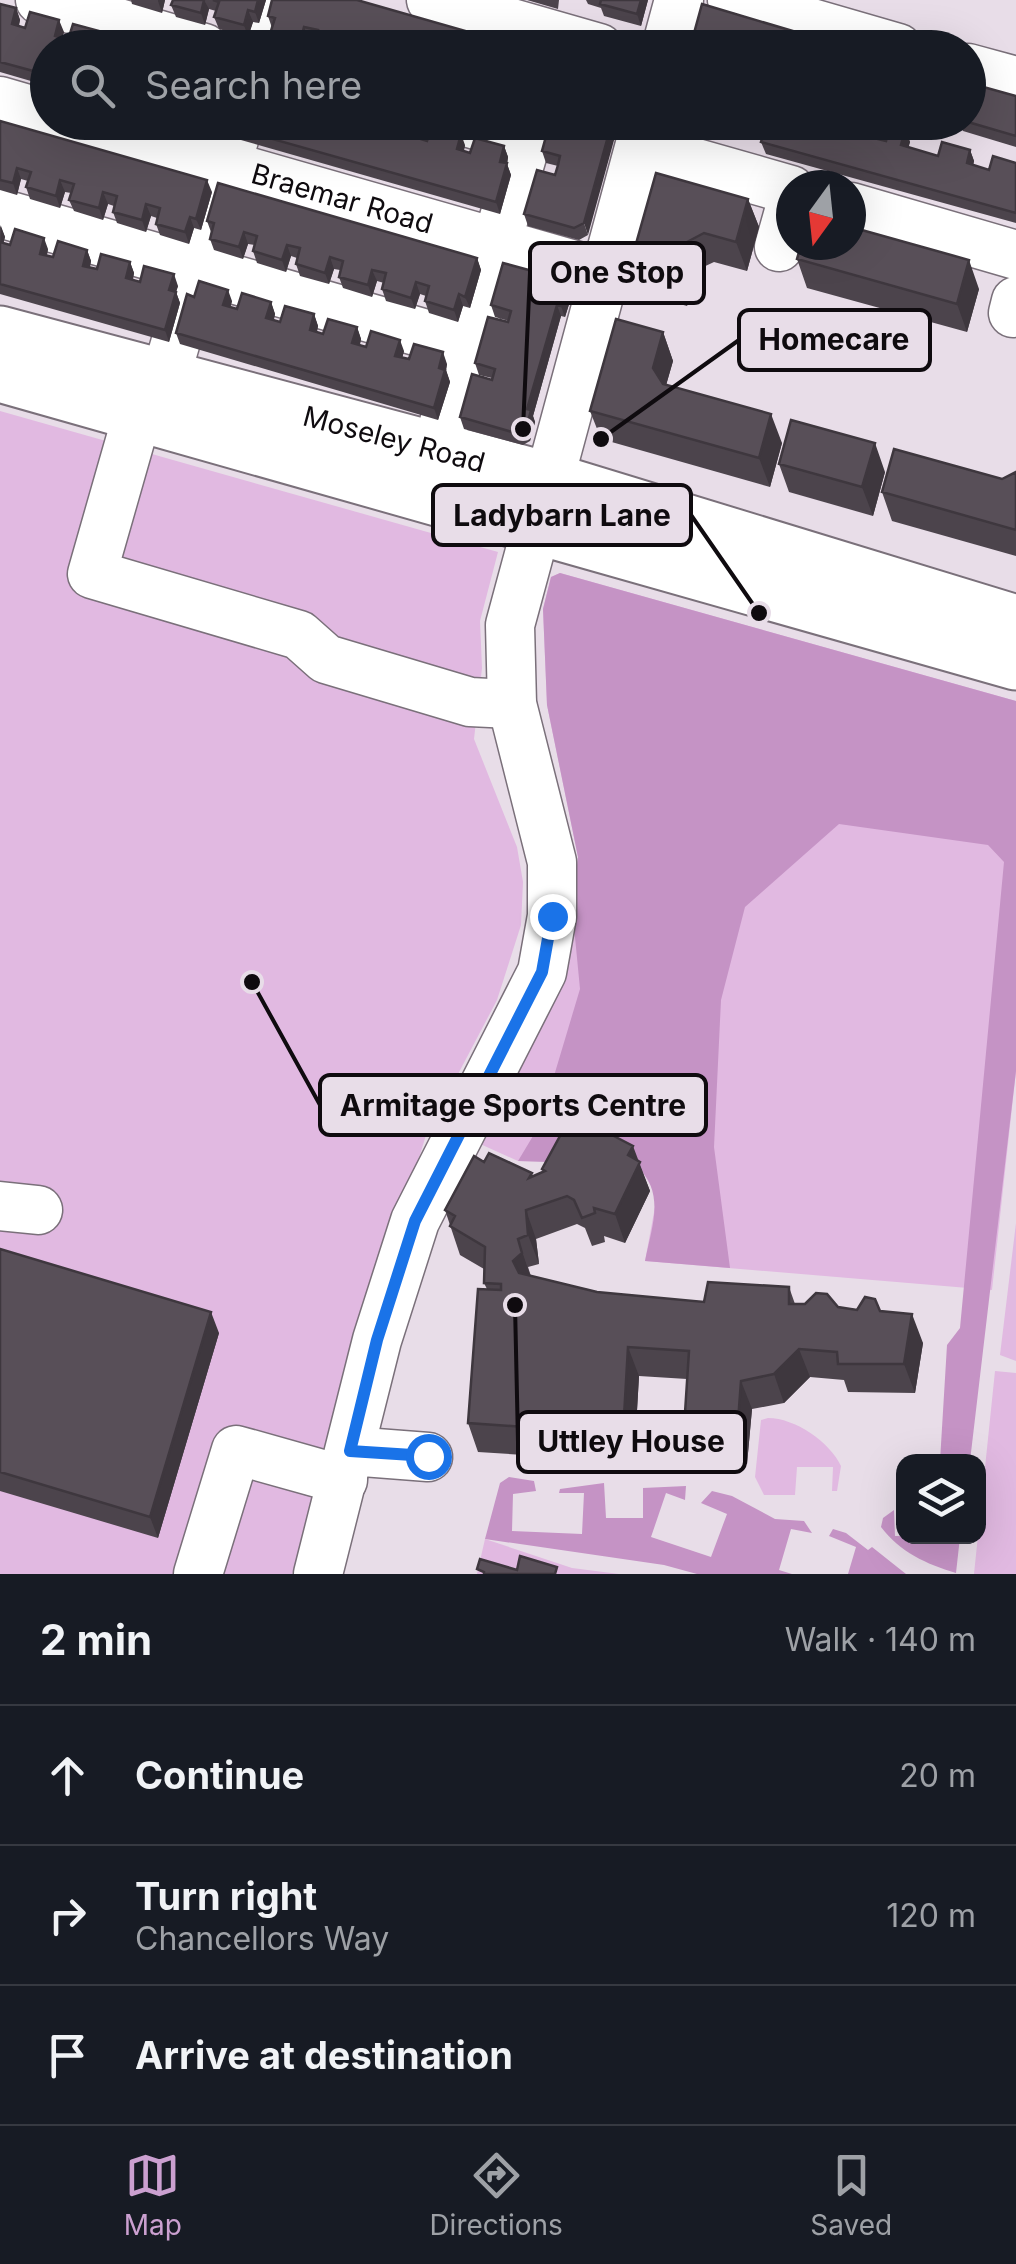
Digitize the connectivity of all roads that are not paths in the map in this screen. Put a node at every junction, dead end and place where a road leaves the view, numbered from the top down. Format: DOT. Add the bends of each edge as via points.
graph roads {
  1 [pos="40,0"];
  2 [pos="274,0"];
  3 [pos="430,0"];
  4 [pos="679,0"];
  5 [pos="732,0"];
  6 [pos="142,30"];
  7 [pos="265,30"];
  8 [pos="555,30"];
  9 [pos="671,30"];
  10 [pos="836,30"];
  11 [pos="986,73"];
  12 [pos="1016,81"];
  13 [pos="0,101"];
  14 [pos="30,109"];
  15 [pos="204,140"];
  16 [pos="527,140"];
  17 [pos="642,140"];
  18 [pos="656,140"];
  19 [pos="233,144"];
  20 [pos="776,184"];
  21 [pos="866,211"];
  22 [pos="0,213"];
  23 [pos="498,243"];
  24 [pos="1016,255"];
  25 [pos="196,269"];
  26 [pos="606,274"];
  27 [pos="0,334"];
  28 [pos="465,345"];
  29 [pos="0,374"];
  30 [pos="152,396"];
  31 [pos="436,450"];
  32 [pos="544,502"];
  33 [pos="1016,623"];
  34 [pos="1016,662"];
  35 [pos="512,704"];
  36 [pos="428,1456"];
  37 [pos="346,1465"];
  38 [pos="198,1574"];
  39 [pos="318,1574"];
  1 -- 6 [label="street"];
  2 -- 7 [label="street"];
  3 -- 8 [label="street"];
  4 -- 9 [label="street"];
  5 -- 10 [label="street"];
  11 -- 12 [label="street"];
  13 -- 14 [label="street"];
  15 -- 19 [label="street, Braemar Road"];
  16 -- 23 [label="street"];
  17 -- 26 [label="street"];
  18 -- 20 [label="street"];
  19 -- 23 [label="street, Braemar Road"];
  19 -- 25 [label="street"];
  21 -- 24 [label="street"];
  22 -- 25 [label="street"];
  23 -- 26 [label="street, Braemar Road"];
  23 -- 28 [label="street"];
  25 -- 28 [label="street"];
  25 -- 30 [label="street"];
  26 -- 32 [label="street"];
  27 -- 30 [label="main road, Moseley Road"];
  28 -- 31 [label="street"];
  29 -- 30 [label="main road, Moseley Road"];
  30 -- 31 [label="main road, Moseley Road"];
  30 -- 32 [label="main road, Moseley Road"];
  30 -- 35 [label="street" via="92,574 299,635 326,658 470,702"];
  31 -- 32 [label="main road, Moseley Road"];
  32 -- 33 [label="main road, Moseley Road"];
  32 -- 34 [label="main road, Moseley Road"];
  32 -- 35 [label="street" via="510,625"];
  35 -- 37 [label="street" via="552,862 542,972 415,1221"];
  36 -- 37 [label="street"];
  37 -- 38 [label="street" via="236,1450"];
  37 -- 39 [label="street"];
}
